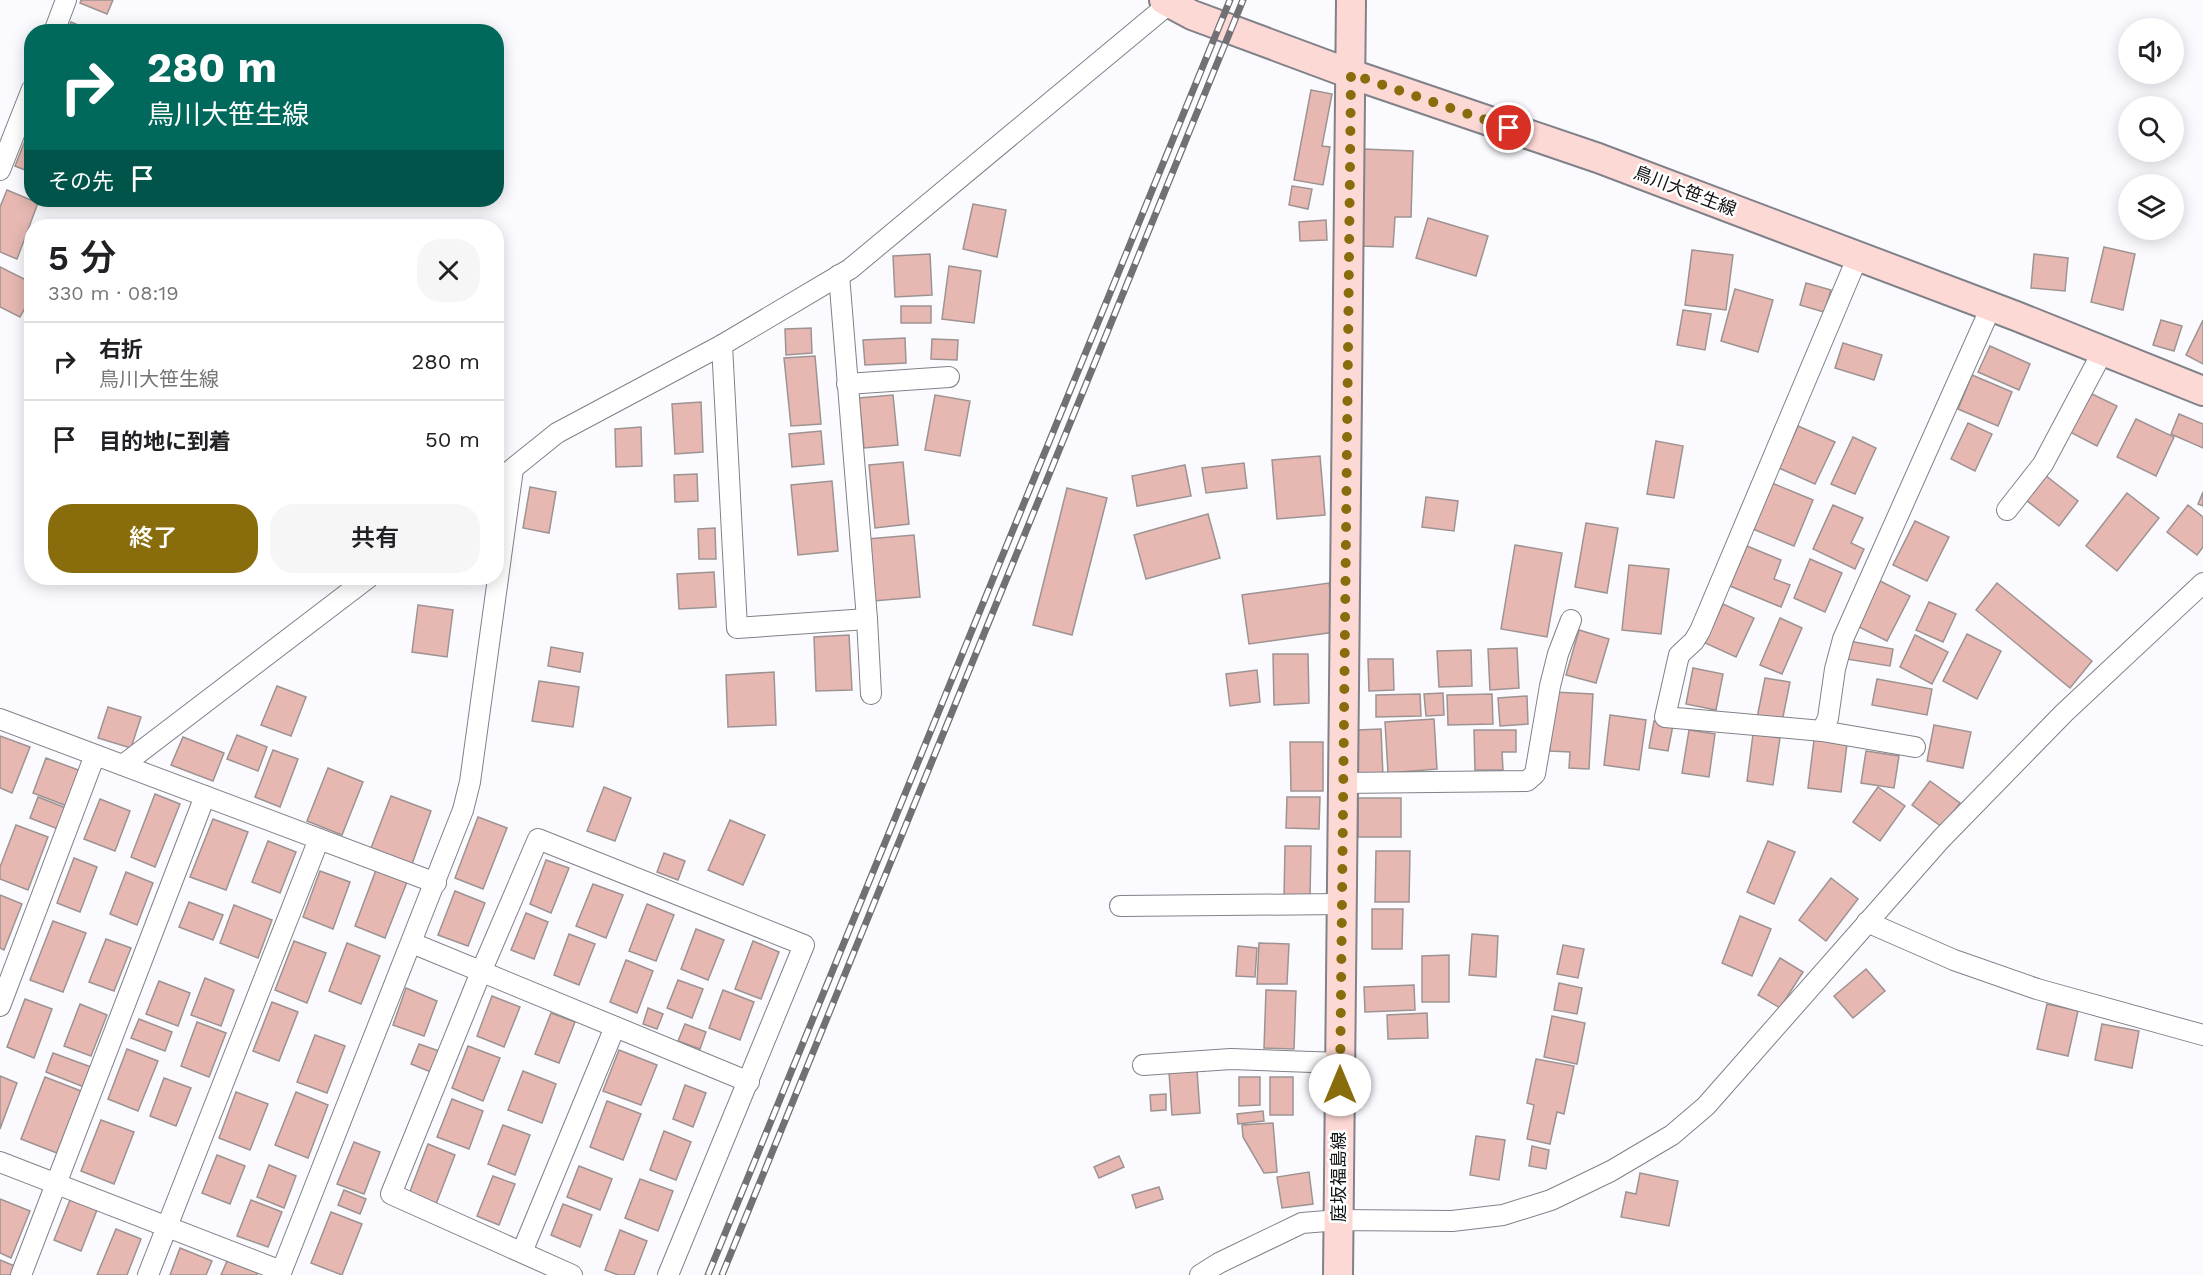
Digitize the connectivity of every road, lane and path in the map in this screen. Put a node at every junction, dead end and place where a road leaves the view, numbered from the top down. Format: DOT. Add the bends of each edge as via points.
graph roads {
  1 [pos="66,0"];
  2 [pos="1351,0"];
  3 [pos="1167,2"];
  4 [pos="57,24"];
  5 [pos="1351,74"];
  6 [pos="24,109"];
  7 [pos="0,170"];
  8 [pos="1858,256"];
  9 [pos="839,275"];
  10 [pos="1991,307"];
  11 [pos="722,345"];
  12 [pos="2103,351"];
  13 [pos="950,377"];
  14 [pos="847,384"];
  15 [pos="2203,391"];
  16 [pos="513,469"];
  17 [pos="504,476"];
  18 [pos="2007,510"];
  19 [pos="504,535"];
  20 [pos="2203,583"];
  21 [pos="359,585"];
  22 [pos="497,585"];
  23 [pos="867,619"];
  24 [pos="1571,620"];
  25 [pos="871,694"];
  26 [pos="0,719"];
  27 [pos="1822,730"];
  28 [pos="1915,747"];
  29 [pos="95,755"];
  30 [pos="123,765"];
  31 [pos="1342,783"];
  32 [pos="205,796"];
  33 [pos="320,839"];
  34 [pos="436,883"];
  35 [pos="1341,904"];
  36 [pos="1120,906"];
  37 [pos="1867,922"];
  38 [pos="412,943"];
  39 [pos="481,972"];
  40 [pos="0,1006"];
  41 [pos="615,1027"];
  42 [pos="2203,1035"];
  43 [pos="1340,1062"];
  44 [pos="1143,1065"];
  45 [pos="748,1082"];
  46 [pos="0,1162"];
  47 [pos="56,1184"];
  48 [pos="1339,1220"];
  49 [pos="167,1226"];
  50 [pos="522,1252"];
  51 [pos="280,1273"];
  52 [pos="21,1275"];
  53 [pos="148,1275"];
  54 [pos="572,1275"];
  55 [pos="668,1275"];
  56 [pos="1200,1275"];
  57 [pos="1338,1275"];
  1 -- 4 [label="street"];
  2 -- 5 [label="main road, 庭坂福島線"];
  3 -- 5 [label="main road, 鳥川大笹生線"];
  3 -- 9 [label="street"];
  5 -- 8 [label="main road, 鳥川大笹生線" via="1598,158"];
  5 -- 31 [label="main road, 庭坂福島線"];
  6 -- 7 [label="street"];
  8 -- 10 [label="main road, 鳥川大笹生線"];
  8 -- 27 [label="street" via="1700,631 1679,655 1665,717"];
  9 -- 11 [label="street"];
  9 -- 14 [label="street"];
  10 -- 12 [label="main road, 鳥川大笹生線"];
  10 -- 27 [label="street" via="1843,639"];
  11 -- 16 [label="street" via="557,433"];
  11 -- 23 [label="street" via="737,628"];
  12 -- 15 [label="main road, 鳥川大笹生線"];
  12 -- 18 [label="street" via="2043,464"];
  13 -- 14 [label="street"];
  14 -- 23 [label="street"];
  16 -- 17 [label="street"];
  16 -- 19 [label="street"];
  20 -- 37 [label="street" via="2064,713 1941,839"];
  21 -- 30 [label="street"];
  22 -- 34 [label="street" via="470,782"];
  23 -- 25 [label="street"];
  24 -- 31 [label="street" via="1558,654 1536,774 1531,779"];
  26 -- 29 [label="street"];
  27 -- 28 [label="street"];
  29 -- 30 [label="street"];
  29 -- 40 [label="street"];
  30 -- 32 [label="street"];
  31 -- 35 [label="main road, 庭坂福島線"];
  32 -- 33 [label="street"];
  32 -- 47 [label="street"];
  33 -- 34 [label="street"];
  33 -- 49 [label="street"];
  34 -- 38 [label="street"];
  35 -- 36 [label="street"];
  35 -- 43 [label="main road, 庭坂福島線"];
  37 -- 42 [label="street" via="1953,960 2037,989"];
  37 -- 48 [label="street" via="1706,1106 1672,1135 1611,1171 1551,1200 1503,1215 1452,1221"];
  38 -- 39 [label="street"];
  38 -- 51 [label="street"];
  39 -- 41 [label="street"];
  39 -- 45 [label="street" via="538,839 804,945"];
  39 -- 50 [label="street" via="391,1194"];
  41 -- 45 [label="street"];
  41 -- 50 [label="street"];
  43 -- 44 [label="street" via="1231,1059"];
  43 -- 48 [label="main road, 庭坂福島線"];
  45 -- 55 [label="street"];
  46 -- 47 [label="street"];
  47 -- 49 [label="street"];
  47 -- 52 [label="street"];
  48 -- 56 [label="street" via="1302,1223"];
  48 -- 57 [label="main road, 庭坂福島線"];
  49 -- 51 [label="street"];
  49 -- 53 [label="street"];
  50 -- 54 [label="street"];
}
